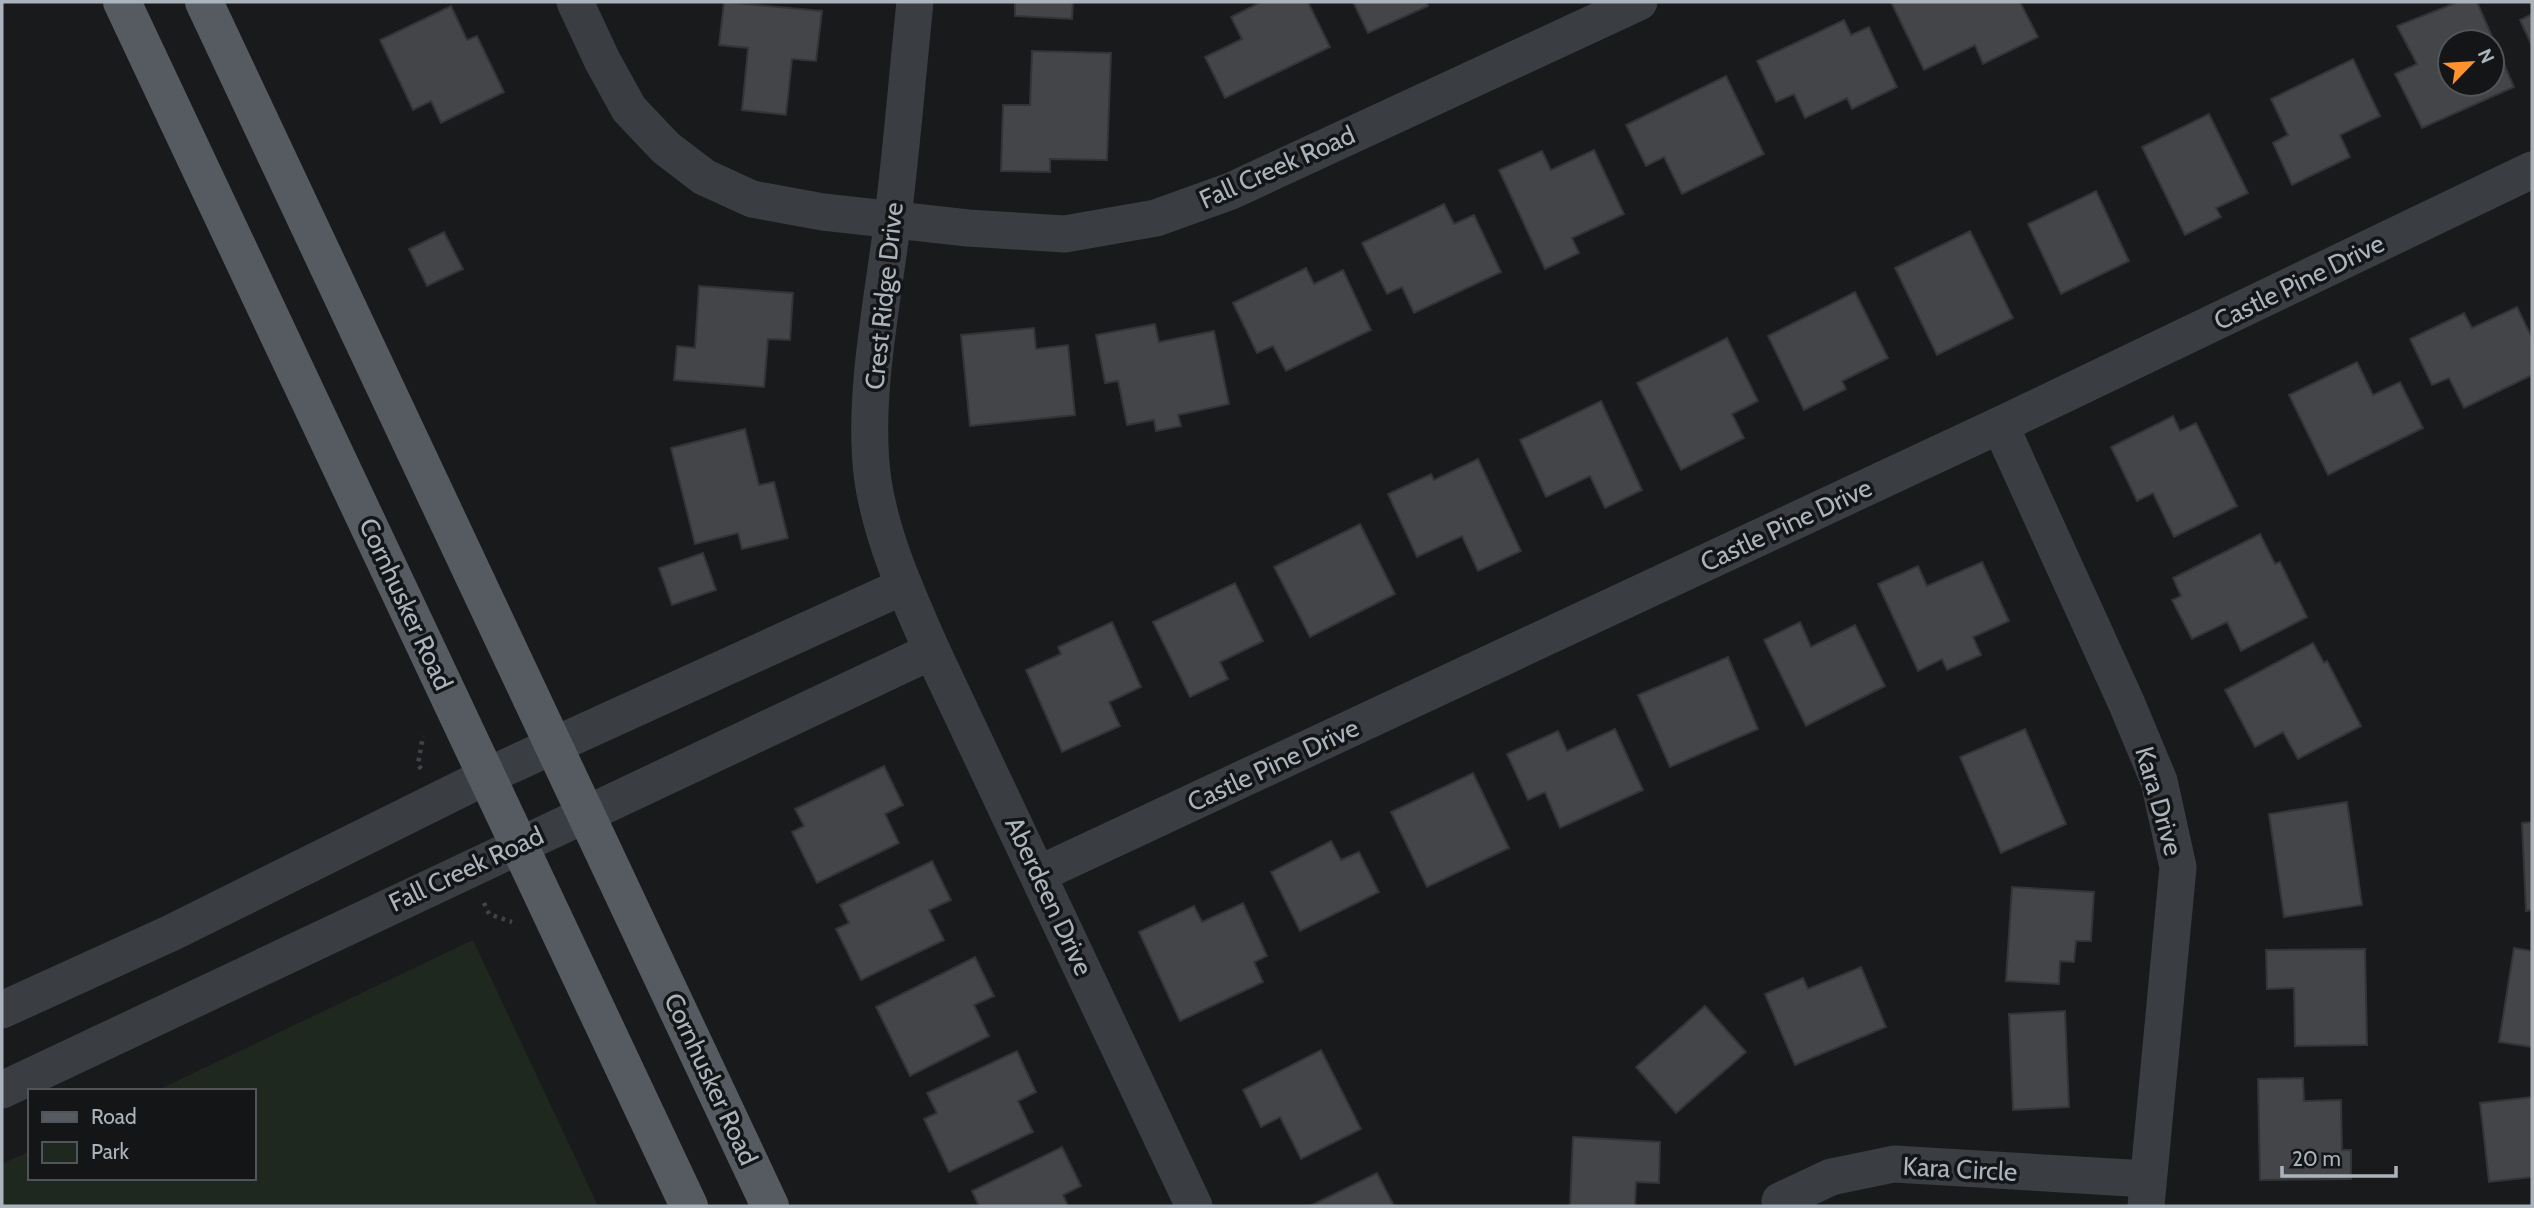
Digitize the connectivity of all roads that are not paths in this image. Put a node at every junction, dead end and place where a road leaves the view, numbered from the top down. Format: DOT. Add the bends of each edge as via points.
graph roads {
  1 [pos="122,2"];
  2 [pos="204,2"];
  3 [pos="575,2"];
  4 [pos="915,2"];
  5 [pos="1639,2"];
  6 [pos="2532,170"];
  7 [pos="892,220"];
  8 [pos="2000,425"];
  9 [pos="904,586"];
  10 [pos="932,651"];
  11 [pos="555,745"];
  12 [pos="487,776"];
  13 [pos="586,813"];
  14 [pos="519,844"];
  15 [pos="1039,874"];
  16 [pos="2,1010"];
  17 [pos="2,1090"];
  18 [pos="2146,1192"];
  19 [pos="1780,1201"];
  20 [pos="689,1206"];
  21 [pos="770,1206"];
  22 [pos="1194,1206"];
  1 -- 12 [label="main road, Cornhusker Road"];
  2 -- 11 [label="main road, Cornhusker Road"];
  3 -- 7 [label="street" via="629,109 666,148 704,177 752,199"];
  4 -- 7 [label="street, Crest Ridge Drive"];
  5 -- 7 [label="street, Fall Creek Road" via="1231,191 1156,218 1065,234"];
  6 -- 8 [label="street, Castle Pine Drive"];
  7 -- 9 [label="street, Crest Ridge Drive" via="869,438 873,482"];
  8 -- 15 [label="street, Castle Pine Drive"];
  8 -- 18 [label="street, Kara Drive" via="2159,781 2178,867"];
  9 -- 10 [label="street, Aberdeen Drive"];
  9 -- 11 [label="street"];
  10 -- 13 [label="street, Fall Creek Road"];
  10 -- 15 [label="street, Aberdeen Drive"];
  11 -- 12 [label="street"];
  11 -- 13 [label="main road, Cornhusker Road"];
  12 -- 14 [label="main road, Cornhusker Road"];
  12 -- 16 [label="street" via="171,933"];
  13 -- 14 [label="street, Fall Creek Road"];
  13 -- 21 [label="main road, Cornhusker Road"];
  14 -- 17 [label="street, Fall Creek Road"];
  14 -- 20 [label="main road, Cornhusker Road"];
  15 -- 22 [label="street, Aberdeen Drive"];
  18 -- 19 [label="street, Kara Circle" via="1894,1164 1830,1177"];
}
